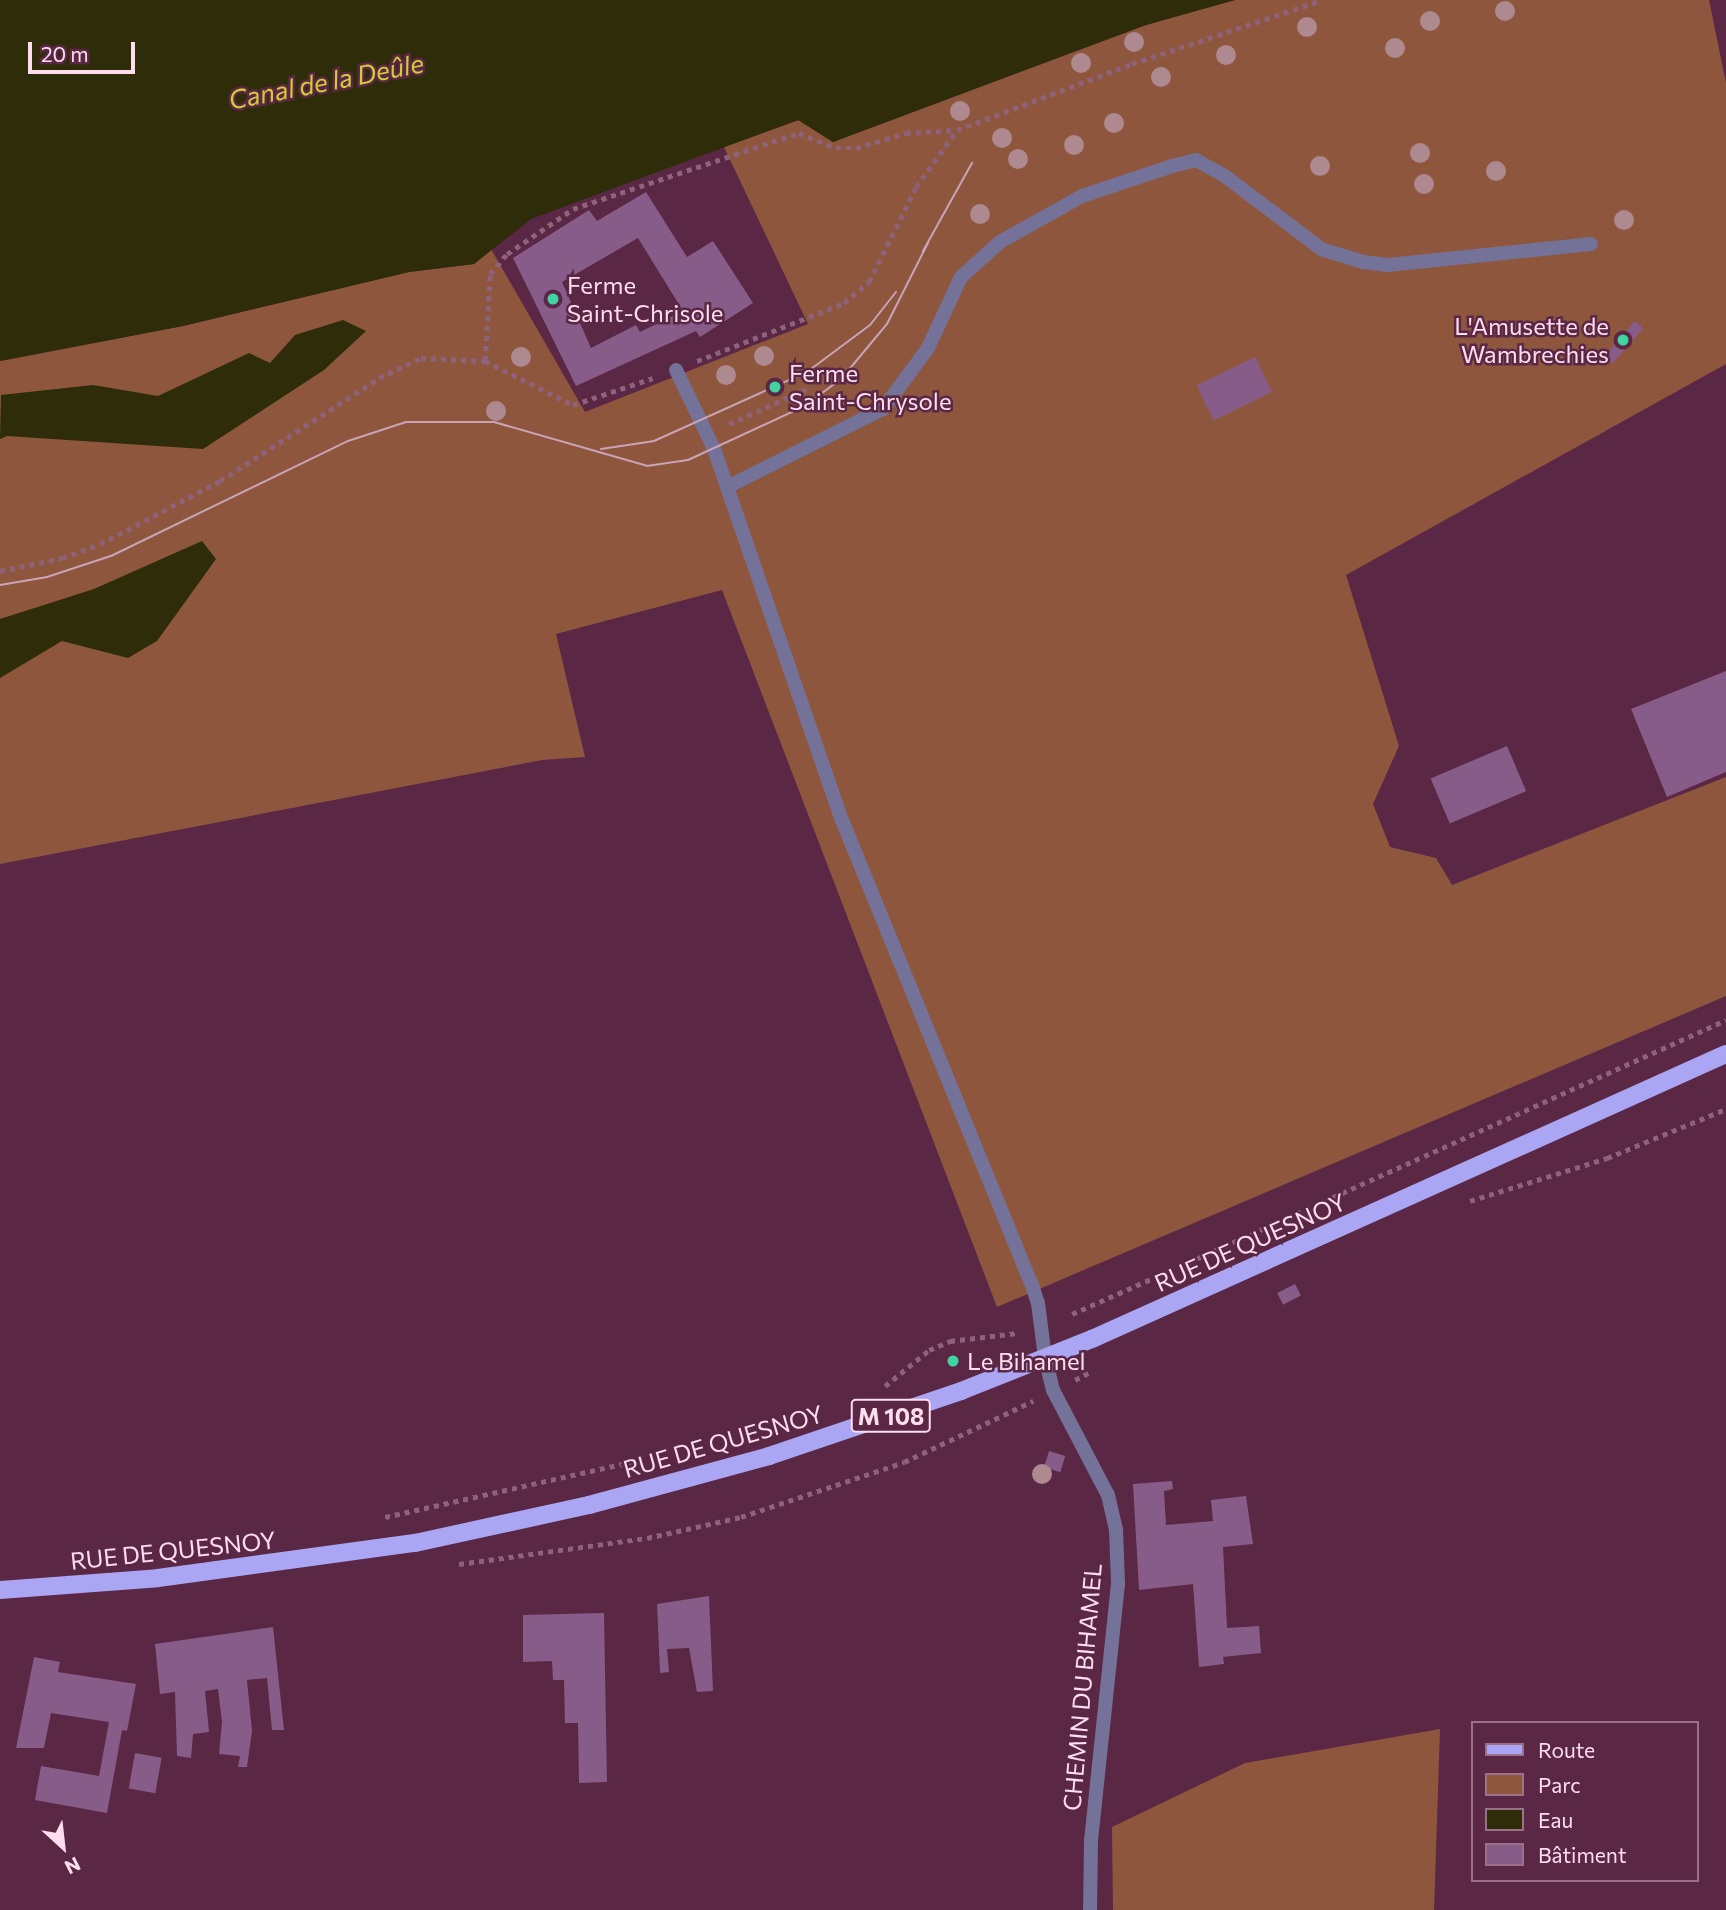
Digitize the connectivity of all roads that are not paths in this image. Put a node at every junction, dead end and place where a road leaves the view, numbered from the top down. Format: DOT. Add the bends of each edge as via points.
graph roads {
  1 [pos="1591,244"];
  2 [pos="676,370"];
  3 [pos="727,487"];
  4 [pos="1726,1054"];
  5 [pos="1045,1358"];
  6 [pos="0,1590"];
  7 [pos="1090,1910"];
  1 -- 3 [label="street" via="1388,265 1363,262 1321,249 1225,176 1196,160 1172,166 1082,196 1000,242 961,277 928,348 883,409"];
  2 -- 3 [label="street, CHEMIN DU BIHAMEL" via="702,420"];
  3 -- 5 [label="street, CHEMIN DU BIHAMEL" via="842,820 1031,1282"];
  4 -- 5 [label="main road, RUE DE QUESNOY / M 108"];
  5 -- 6 [label="main road, RUE DE QUESNOY / M 108" via="913,1409 769,1456 519,1521 288,1563"];
  5 -- 7 [label="street, CHEMIN DU BIHAMEL" via="1054,1391 1104,1486 1116,1529 1118,1584 1091,1839"];
}
